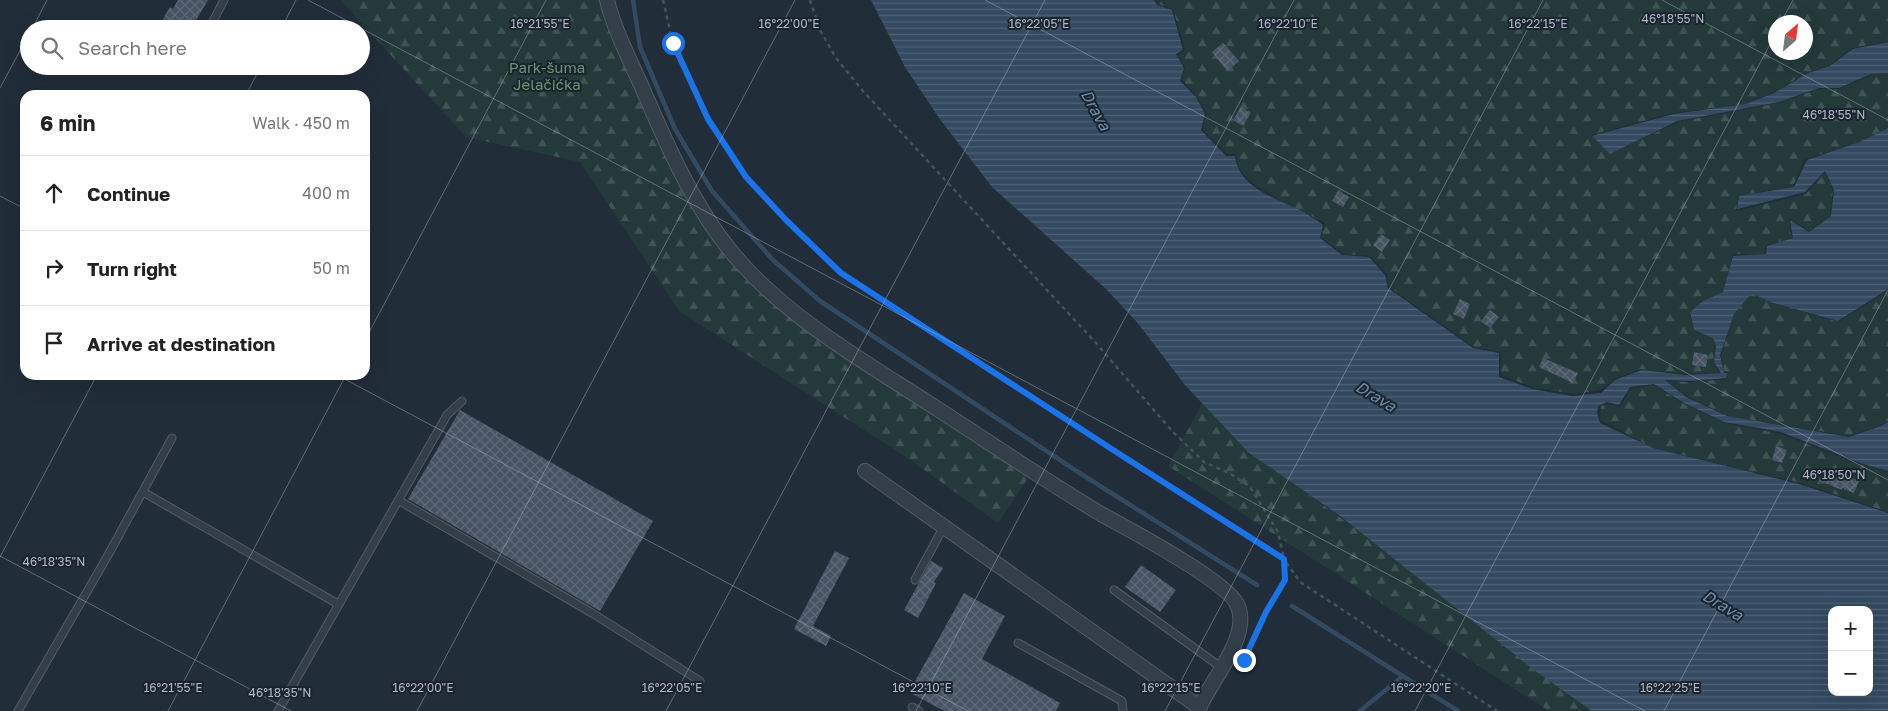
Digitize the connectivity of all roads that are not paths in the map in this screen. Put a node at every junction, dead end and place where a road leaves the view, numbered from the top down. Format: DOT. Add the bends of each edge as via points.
graph roads {
  1 [pos="224,0"];
  2 [pos="607,0"];
  3 [pos="214,20"];
  4 [pos="462,401"];
  5 [pos="172,438"];
  6 [pos="866,471"];
  7 [pos="143,492"];
  8 [pos="398,500"];
  9 [pos="945,526"];
  10 [pos="915,580"];
  11 [pos="1114,590"];
  12 [pos="338,604"];
  13 [pos="1018,643"];
  14 [pos="1222,668"];
  15 [pos="700,681"];
  16 [pos="912,707"];
  17 [pos="1199,709"];
  18 [pos="18,711"];
  19 [pos="278,711"];
  20 [pos="919,711"];
  21 [pos="1123,711"];
  1 -- 3 [label="lane"];
  2 -- 14 [label="street" via="669,149 699,206 741,263 777,297 851,353 1093,509 1202,573 1228,594 1237,604 1240,620 1236,638"];
  4 -- 8 [label="lane" via="447,414"];
  5 -- 7 [label="lane"];
  6 -- 9 [label="street"];
  7 -- 12 [label="lane"];
  7 -- 18 [label="lane"];
  8 -- 12 [label="lane"];
  8 -- 15 [label="lane" via="592,613"];
  9 -- 10 [label="lane"];
  9 -- 17 [label="street"];
  11 -- 14 [label="lane"];
  12 -- 19 [label="lane"];
  13 -- 21 [label="lane" via="1122,701"];
  14 -- 17 [label="street"];
  16 -- 20 [label="lane"];
}
